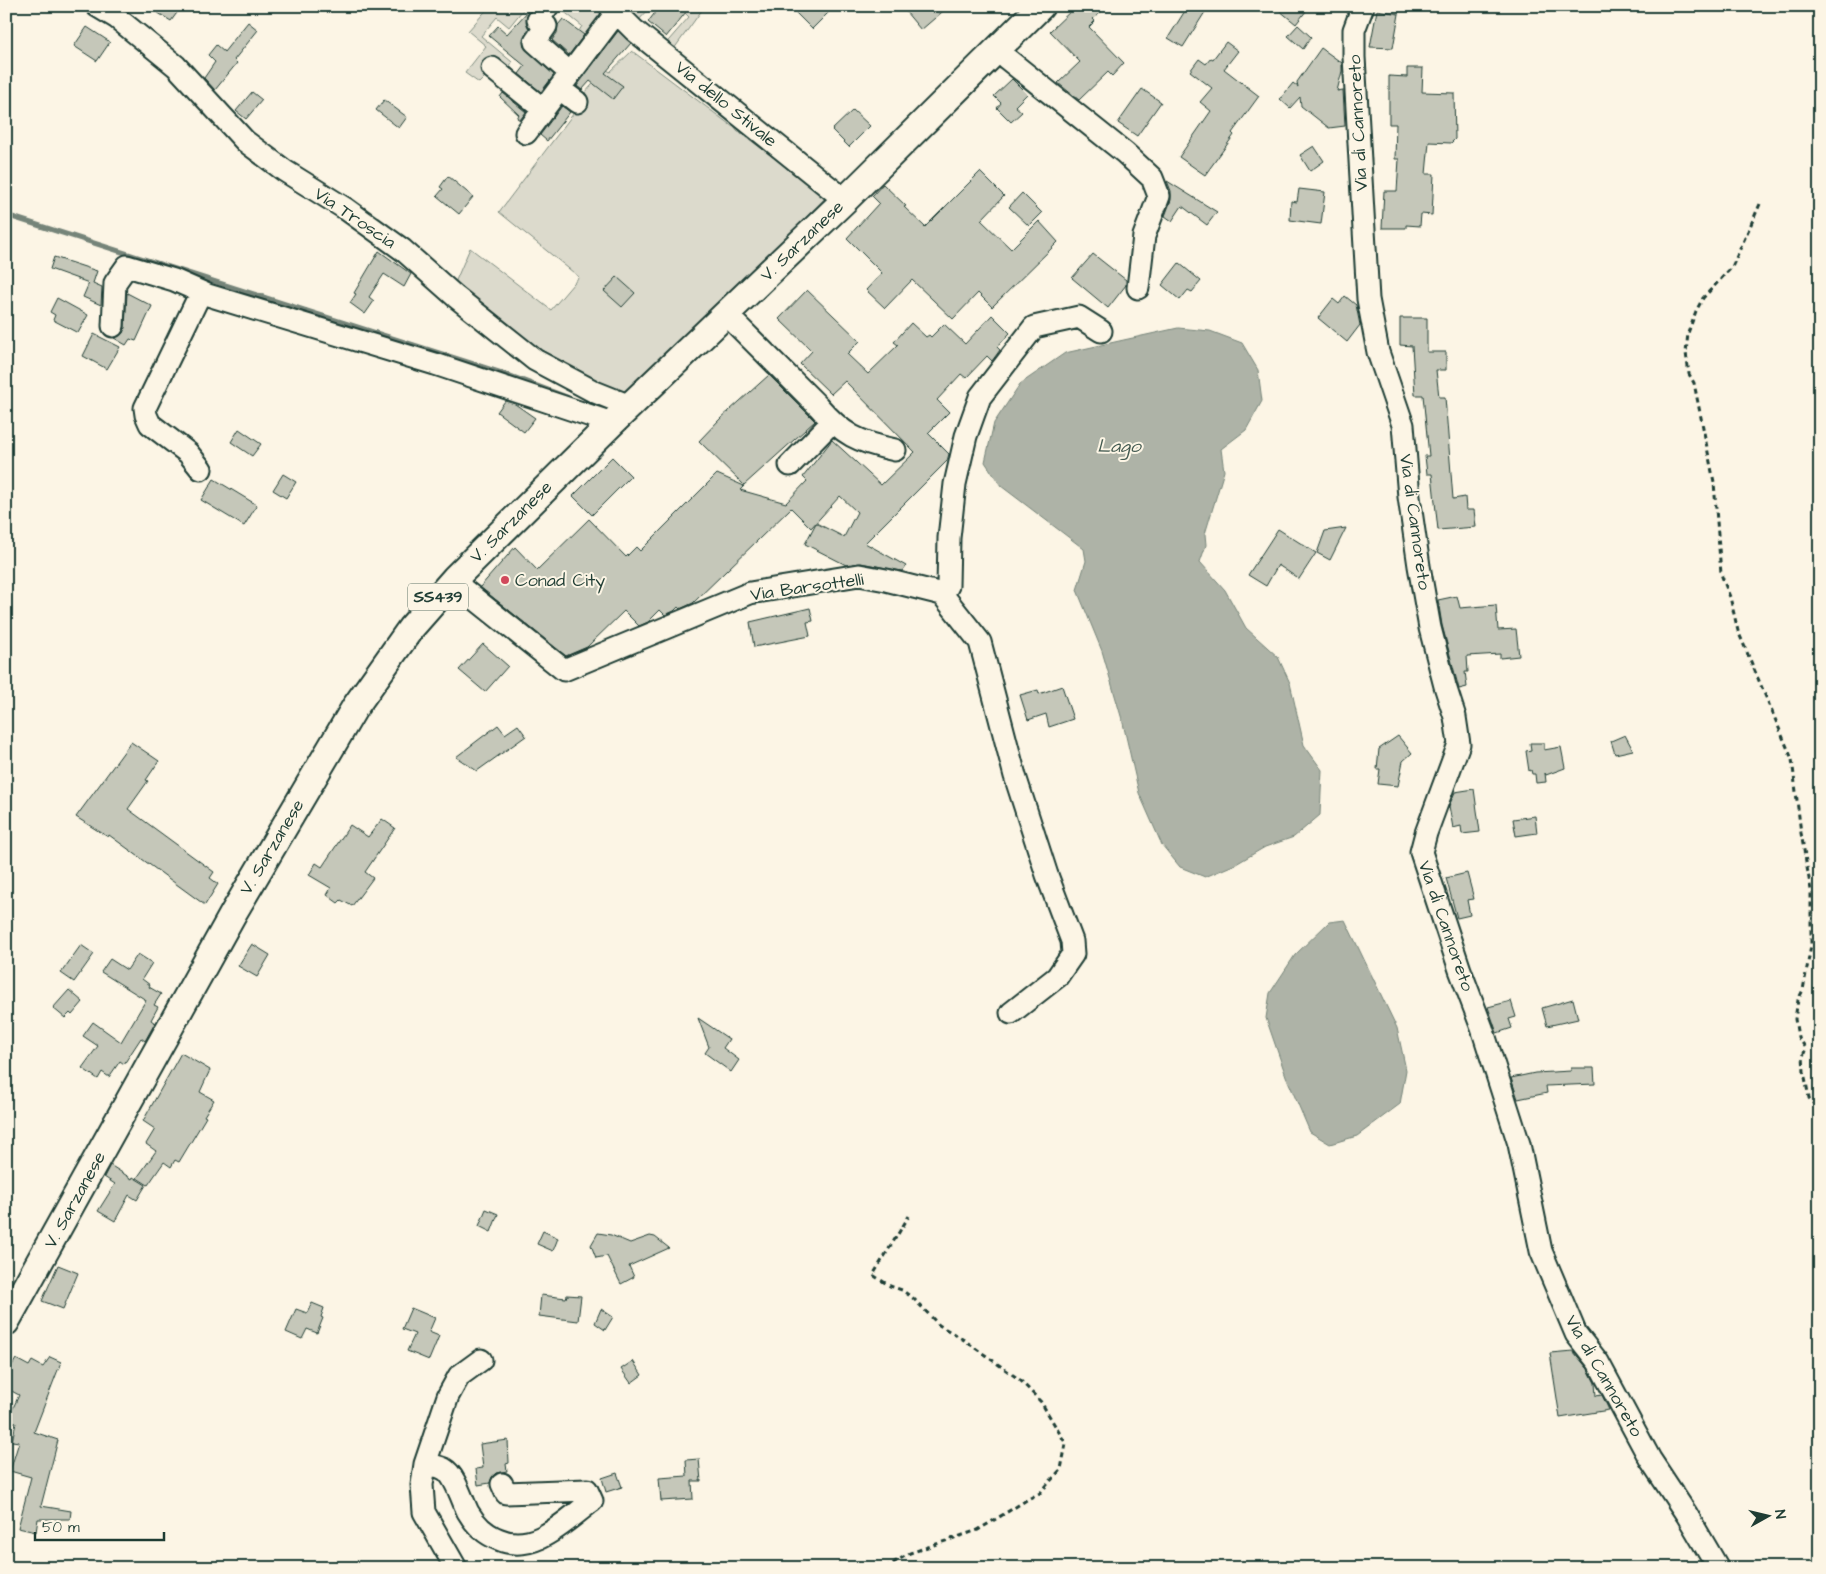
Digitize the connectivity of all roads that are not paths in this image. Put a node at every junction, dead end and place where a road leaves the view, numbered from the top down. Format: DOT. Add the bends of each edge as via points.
graph roads {
  1 [pos="97,6"];
  2 [pos="548,6"];
  3 [pos="1041,6"];
  4 [pos="1363,6"];
  5 [pos="614,9"];
  6 [pos="996,50"];
  7 [pos="492,68"];
  8 [pos="565,81"];
  9 [pos="577,102"];
  10 [pos="544,110"];
  11 [pos="526,133"];
  12 [pos="845,200"];
  13 [pos="1138,288"];
  14 [pos="201,292"];
  15 [pos="726,314"];
  16 [pos="113,326"];
  17 [pos="1101,331"];
  18 [pos="621,415"];
  19 [pos="832,422"];
  20 [pos="895,450"];
  21 [pos="790,465"];
  22 [pos="201,469"];
  23 [pos="455,578"];
  24 [pos="942,594"];
  25 [pos="1011,1013"];
  26 [pos="6,1322"];
  27 [pos="481,1360"];
  28 [pos="425,1464"];
  29 [pos="502,1484"];
  30 [pos="456,1568"];
  31 [pos="1718,1568"];
  1 -- 18 [label="street, Via Troscia" via="117,18 176,66 245,141 402,250 536,360 595,392"];
  2 -- 8 [label="street" via="538,20 546,26 535,42"];
  3 -- 6 [label="main road, V. Sarzanese / SS439"];
  4 -- 31 [label="street, Via di Cannoreto" via="1354,30 1354,57 1368,299 1378,352 1403,425 1409,497 1422,584 1459,744 1421,852 1519,1144 1541,1251 1576,1334 1598,1362 1650,1459"];
  5 -- 8 [label="street"];
  5 -- 12 [label="street, Via dello Stivale" via="634,30"];
  6 -- 12 [label="main road, V. Sarzanese / SS439"];
  6 -- 13 [label="street" via="1152,178 1159,196 1144,236"];
  7 -- 10 [label="street"];
  8 -- 9 [label="street"];
  8 -- 10 [label="street"];
  10 -- 11 [label="street"];
  12 -- 15 [label="main road, V. Sarzanese / SS439"];
  14 -- 16 [label="street" via="127,266 115,283"];
  14 -- 18 [label="street" via="435,364"];
  14 -- 22 [label="street" via="145,408 150,424 188,453"];
  15 -- 18 [label="main road, V. Sarzanese / SS439"];
  15 -- 19 [label="street"];
  17 -- 24 [label="street" via="1079,317 1034,327 980,397 954,484 948,586"];
  18 -- 23 [label="main road, V. Sarzanese / SS439"];
  19 -- 20 [label="street" via="845,433 874,446"];
  19 -- 21 [label="street"];
  23 -- 24 [label="street, Via Barsottelli" via="464,590 564,670 750,593 859,576"];
  23 -- 26 [label="main road, V. Sarzanese / SS439" via="382,666 350,716 234,912"];
  24 -- 25 [label="street" via="980,642 1015,776 1046,875 1072,941 1073,954 1058,978"];
  27 -- 28 [label="street" via="459,1376 448,1396"];
  28 -- 29 [label="street" via="445,1469 469,1513 486,1534 508,1544 527,1543 546,1536 592,1501 587,1490 506,1492"];
  28 -- 30 [label="street" via="422,1485 424,1512"];
}
